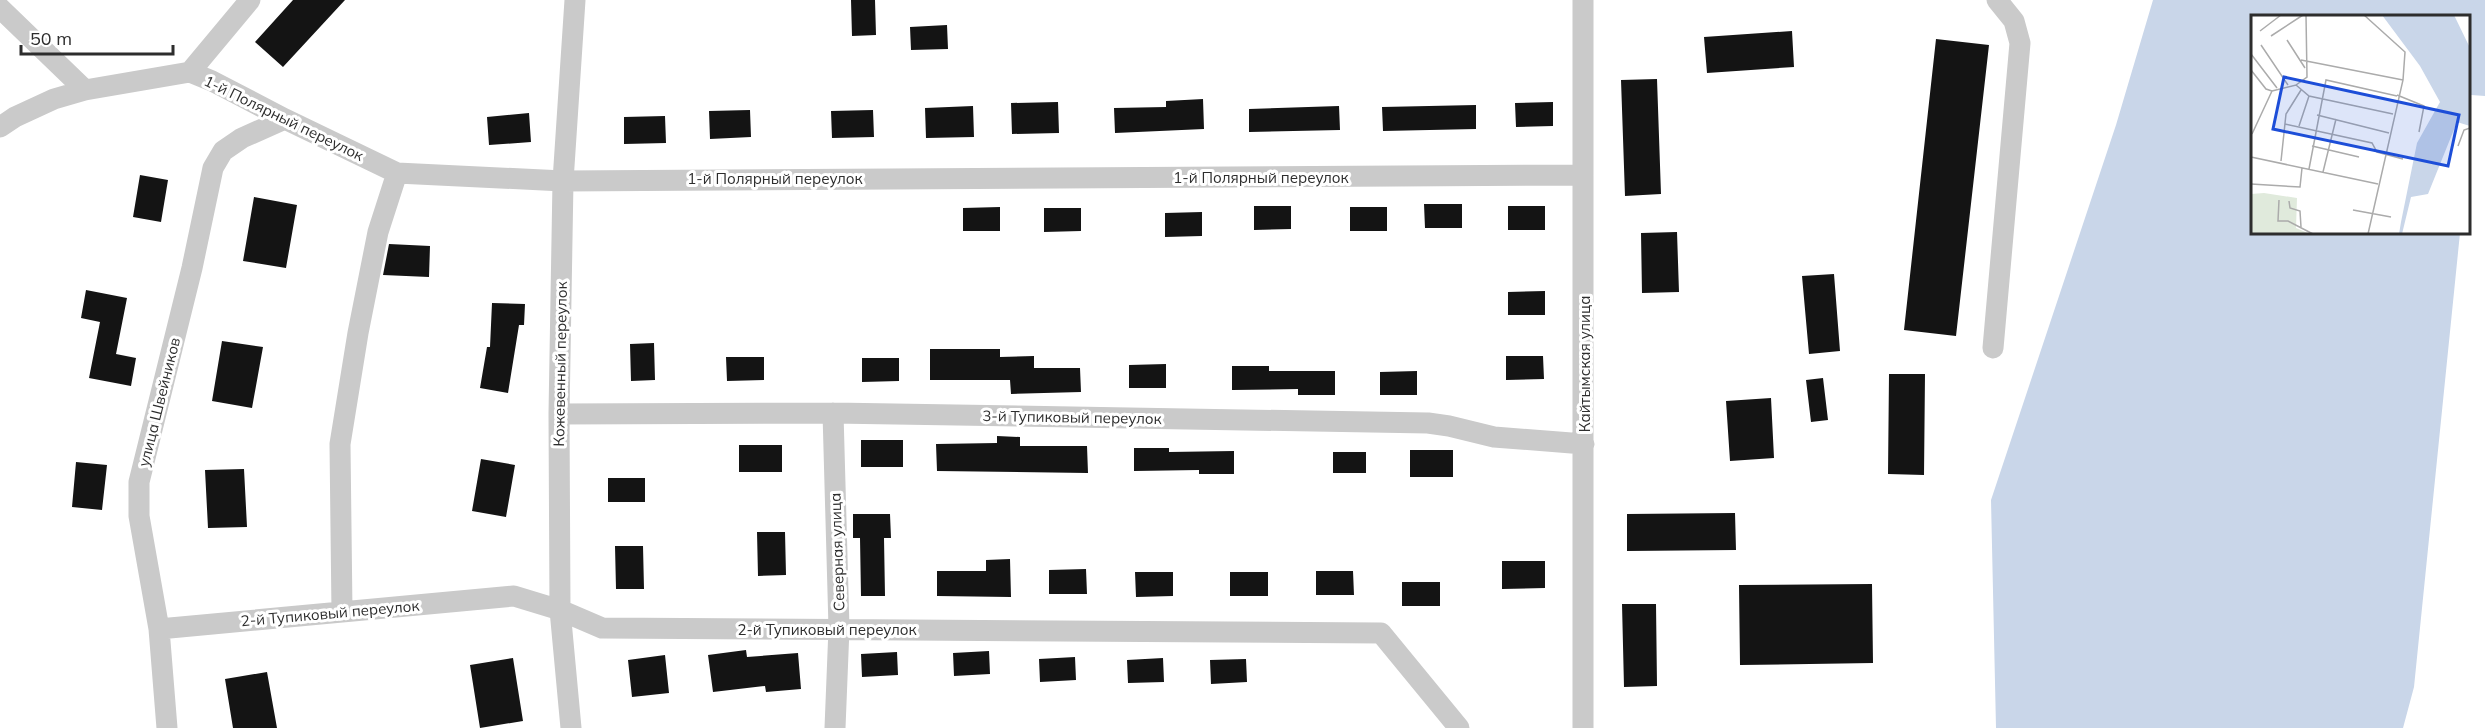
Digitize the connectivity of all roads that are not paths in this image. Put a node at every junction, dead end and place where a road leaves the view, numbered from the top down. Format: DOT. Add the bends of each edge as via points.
graph roads {
  1 [pos="250,0"];
  2 [pos="575,0"];
  3 [pos="1583,0"];
  4 [pos="1997,0"];
  5 [pos="0,8"];
  6 [pos="190,72"];
  7 [pos="85,90"];
  8 [pos="285,119"];
  9 [pos="0,127"];
  10 [pos="398,173"];
  11 [pos="1583,175"];
  12 [pos="563,181"];
  13 [pos="1993,348"];
  14 [pos="833,413"];
  15 [pos="559,414"];
  16 [pos="1584,444"];
  17 [pos="560,610"];
  18 [pos="342,612"];
  19 [pos="839,628"];
  20 [pos="159,629"];
  21 [pos="167,728"];
  22 [pos="571,728"];
  23 [pos="836,728"];
  24 [pos="1459,728"];
  25 [pos="1583,728"];
  1 -- 6 [label="street"];
  2 -- 12 [label="street, Кожевенный переулок"];
  3 -- 11 [label="street, Кайтымская улица"];
  4 -- 13 [label="street" via="2014,21 2020,43"];
  5 -- 7 [label="street"];
  6 -- 7 [label="street, 1-й Полярный переулок"];
  6 -- 8 [label="street, 1-й Полярный переулок"];
  7 -- 9 [label="street, 1-й Полярный переулок" via="54,99"];
  8 -- 10 [label="street, 1-й Полярный переулок"];
  8 -- 20 [label="street, улица Швейников" via="242,138 224,151 213,168 139,482 139,516"];
  10 -- 12 [label="street, 1-й Полярный переулок"];
  10 -- 18 [label="street" via="378,232 340,444"];
  11 -- 12 [label="street, 1-й Полярный переулок"];
  11 -- 16 [label="street, Кайтымская улица"];
  12 -- 15 [label="street, Кожевенный переулок"];
  14 -- 15 [label="street, 3-й Тупиковый переулок"];
  14 -- 16 [label="street, 3-й Тупиковый переулок" via="1428,423 1494,437"];
  14 -- 19 [label="street, Северная улица"];
  15 -- 17 [label="street, Кожевенный переулок"];
  16 -- 25 [label="street, Кайтымская улица"];
  17 -- 18 [label="street, 2-й Тупиковый переулок" via="514,596"];
  17 -- 19 [label="street, 2-й Тупиковый переулок" via="602,628"];
  17 -- 22 [label="street, Кожевенный переулок"];
  18 -- 20 [label="street, 2-й Тупиковый переулок"];
  19 -- 23 [label="street, Северная улица"];
  19 -- 24 [label="street, 2-й Тупиковый переулок" via="1381,633"];
  20 -- 21 [label="street, улица Швейников"];
}
